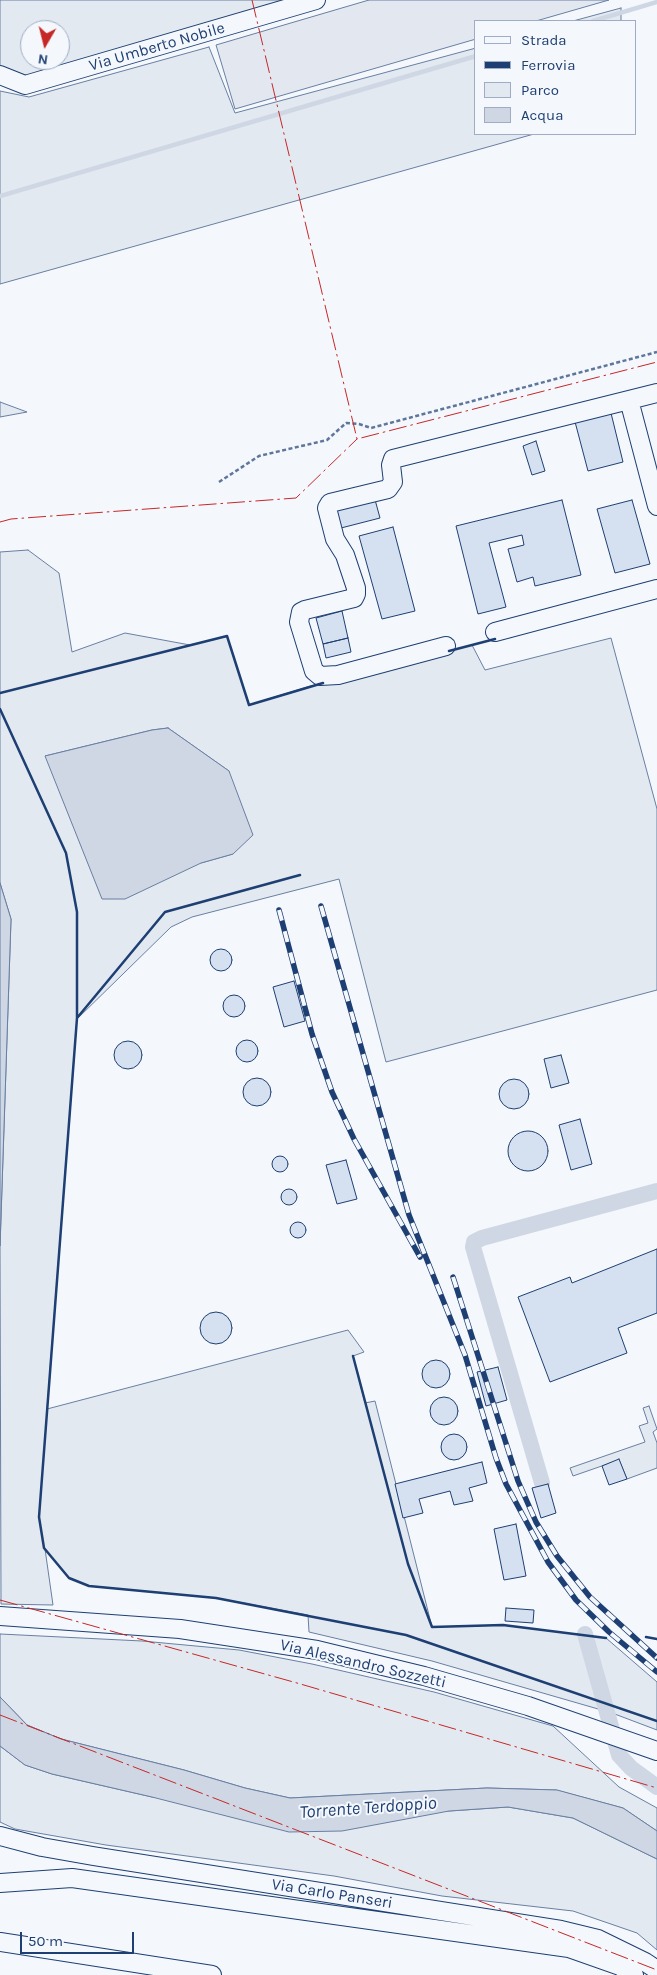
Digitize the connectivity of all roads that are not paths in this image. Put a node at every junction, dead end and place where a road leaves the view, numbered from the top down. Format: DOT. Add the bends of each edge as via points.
graph roads {
  1 [pos="316,0"];
  2 [pos="0,75"];
  3 [pos="657,393"];
  4 [pos="629,400"];
  5 [pos="657,506"];
  6 [pos="657,589"];
  7 [pos="496,632"];
  8 [pos="446,646"];
  9 [pos="5,1616"];
  10 [pos="657,1752"];
  11 [pos="0,1836"];
  12 [pos="0,1883"];
  13 [pos="0,1942"];
  14 [pos="595,1966"];
  15 [pos="657,1970"];
  16 [pos="212,1975"];
  17 [pos="634,1975"];
  1 -- 2 [label="street, Via Umberto Nobile" via="25,86"];
  3 -- 4 [label="street"];
  4 -- 5 [label="street"];
  4 -- 8 [label="street" via="394,459 391,465 393,482 388,489 330,503 327,514 345,555 356,594 354,598 301,612 299,622 314,671 320,676 338,675"];
  6 -- 7 [label="street"];
  9 -- 10 [label="street, Via Alessandro Sozzetti" via="180,1629 316,1650 424,1676 519,1704"];
  11 -- 15 [label="street, Via Carlo Panseri" via="93,1856 561,1930 598,1939"];
  12 -- 14 [label="street, Via Carlo Panseri" via="72,1878 569,1948"];
  13 -- 16 [label="street"];
  14 -- 17 [label="street, Via Carlo Panseri" via="620,1966"];
}
